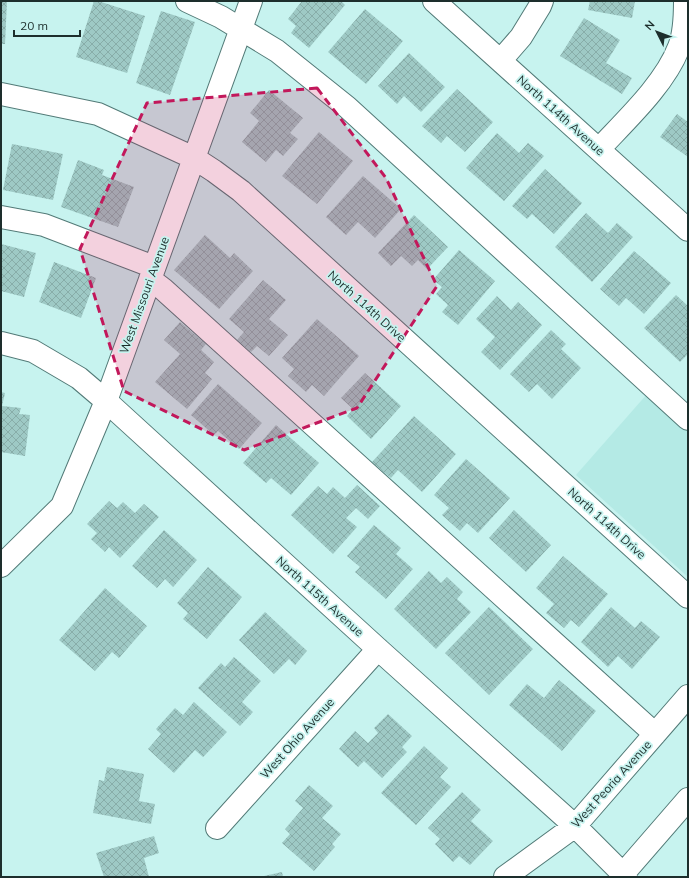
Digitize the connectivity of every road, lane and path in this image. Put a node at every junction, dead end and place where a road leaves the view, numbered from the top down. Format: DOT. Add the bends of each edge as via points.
graph roads {
  1 [pos="187,1"];
  2 [pos="251,1"];
  3 [pos="434,1"];
  4 [pos="542,1"];
  5 [pos="685,1"];
  6 [pos="241,29"];
  7 [pos="501,60"];
  8 [pos="1,94"];
  9 [pos="599,149"];
  10 [pos="194,158"];
  11 [pos="1,217"];
  12 [pos="688,230"];
  13 [pos="152,273"];
  14 [pos="1,343"];
  15 [pos="106,401"];
  16 [pos="688,419"];
  17 [pos="1,566"];
  18 [pos="688,597"];
  19 [pos="378,649"];
  20 [pos="688,696"];
  21 [pos="655,734"];
  22 [pos="688,799"];
  23 [pos="575,826"];
  24 [pos="217,828"];
  25 [pos="625,876"];
  26 [pos="506,877"];
  1 -- 6 [label="street"];
  2 -- 6 [label="street, West Missouri Avenue"];
  3 -- 7 [label="street, North 114th Avenue"];
  4 -- 7 [label="street" via="521,37"];
  5 -- 9 [label="street" via="679,46 666,73"];
  6 -- 10 [label="street, West Missouri Avenue"];
  6 -- 16 [label="street" via="277,51 347,106"];
  7 -- 9 [label="street, North 114th Avenue"];
  8 -- 10 [label="street, North 114th Drive" via="98,114"];
  9 -- 12 [label="street, North 114th Avenue"];
  10 -- 13 [label="street, West Missouri Avenue"];
  10 -- 18 [label="street, North 114th Drive" via="241,191"];
  11 -- 13 [label="street" via="44,225 99,246"];
  13 -- 15 [label="street, West Missouri Avenue"];
  13 -- 21 [label="street" via="163,289 175,300"];
  14 -- 15 [label="street, North 115th Avenue" via="33,351 79,378"];
  15 -- 17 [label="street, West Missouri Avenue" via="62,506"];
  15 -- 19 [label="street, North 115th Avenue"];
  19 -- 23 [label="street, North 115th Avenue"];
  19 -- 24 [label="street, West Ohio Avenue"];
  20 -- 21 [label="street, West Peoria Avenue"];
  21 -- 23 [label="street, West Peoria Avenue"];
  22 -- 25 [label="street"];
  23 -- 25 [label="street, North 115th Avenue"];
  23 -- 26 [label="street, West Peoria Avenue"];
}
